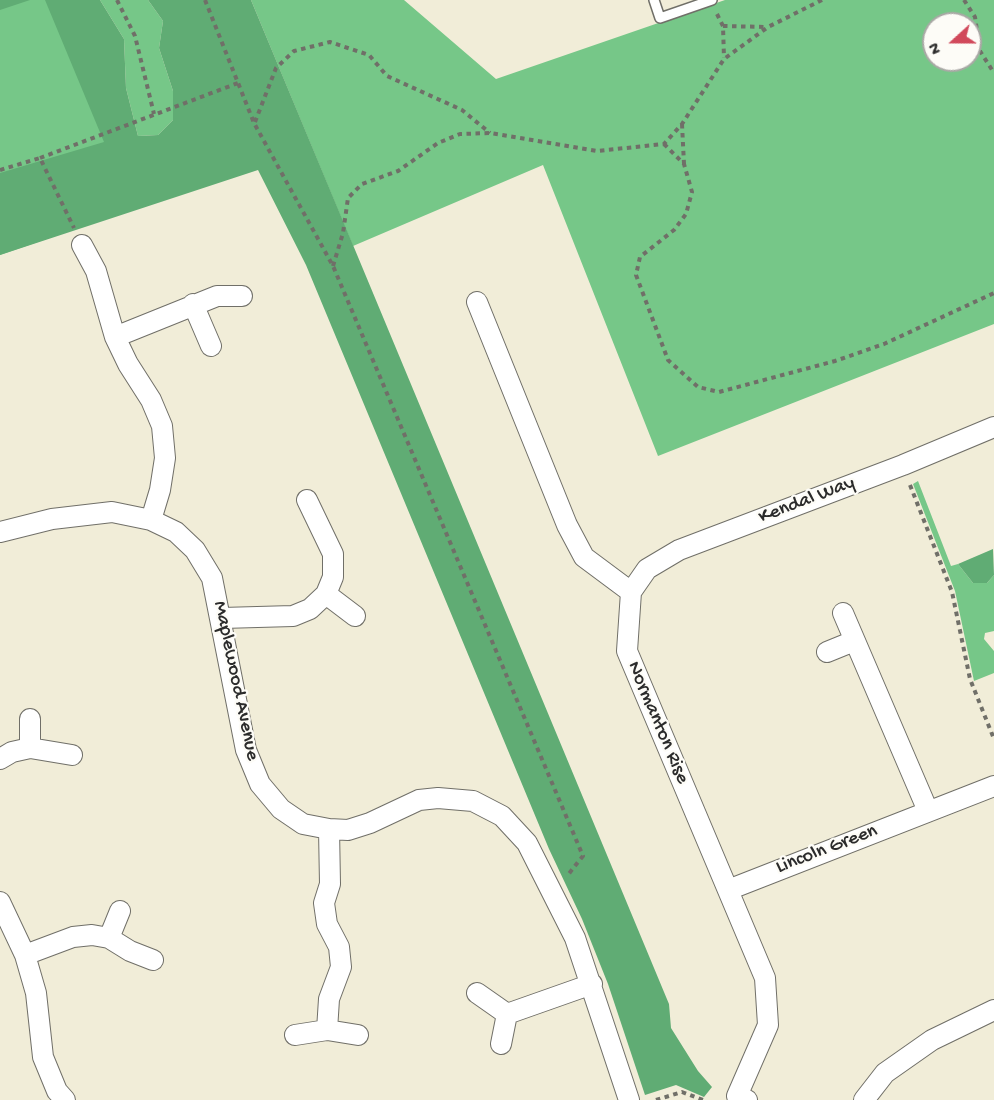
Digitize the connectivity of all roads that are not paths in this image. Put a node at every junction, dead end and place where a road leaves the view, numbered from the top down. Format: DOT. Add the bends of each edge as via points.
graph roads {
  1 [pos="654,0"];
  2 [pos="711,0"];
  3 [pos="82,244"];
  4 [pos="242,296"];
  5 [pos="477,302"];
  6 [pos="193,304"];
  7 [pos="115,336"];
  8 [pos="211,346"];
  9 [pos="994,427"];
  10 [pos="307,500"];
  11 [pos="151,520"];
  12 [pos="0,532"];
  13 [pos="631,592"];
  14 [pos="326,594"];
  15 [pos="843,613"];
  16 [pos="354,616"];
  17 [pos="222,618"];
  18 [pos="854,641"];
  19 [pos="827,652"];
  20 [pos="30,719"];
  21 [pos="30,748"];
  22 [pos="72,755"];
  23 [pos="0,759"];
  24 [pos="994,786"];
  25 [pos="928,811"];
  26 [pos="329,829"];
  27 [pos="728,890"];
  28 [pos="0,902"];
  29 [pos="120,911"];
  30 [pos="109,938"];
  31 [pos="25,955"];
  32 [pos="153,960"];
  33 [pos="592,984"];
  34 [pos="477,993"];
  35 [pos="994,1011"];
  36 [pos="507,1014"];
  37 [pos="327,1030"];
  38 [pos="295,1035"];
  39 [pos="358,1035"];
  40 [pos="501,1044"];
  41 [pos="742,1098"];
  42 [pos="65,1100"];
  43 [pos="629,1100"];
  44 [pos="864,1100"];
  1 -- 2 [label="lane" via="660,18"];
  3 -- 7 [label="street" via="96,271"];
  4 -- 6 [label="street" via="217,296"];
  5 -- 13 [label="street" via="567,525 584,557"];
  6 -- 7 [label="street"];
  6 -- 8 [label="street"];
  7 -- 11 [label="street" via="162,426 165,458"];
  9 -- 13 [label="street, Kendal Way" via="679,550 647,569"];
  10 -- 14 [label="street" via="333,554 333,578"];
  11 -- 12 [label="street, Maplewood Avenue" via="112,512 52,519"];
  11 -- 17 [label="street, Maplewood Avenue" via="176,532 195,550 213,578"];
  13 -- 27 [label="street, Normanton Rise" via="627,651"];
  14 -- 16 [label="street"];
  14 -- 17 [label="street" via="310,609 293,616"];
  15 -- 18 [label="street"];
  17 -- 26 [label="street, Maplewood Avenue" via="246,750 260,784 280,809 303,824"];
  18 -- 19 [label="street"];
  18 -- 25 [label="street"];
  20 -- 21 [label="street"];
  21 -- 22 [label="street"];
  21 -- 23 [label="street"];
  24 -- 25 [label="street, Lincoln Green"];
  25 -- 27 [label="street, Lincoln Green"];
  26 -- 33 [label="street, Maplewood Avenue" via="348,830 419,800 438,798 473,801 502,816 527,843 553,892"];
  26 -- 37 [label="street" via="330,884 324,903 327,924 339,947 341,967 329,999"];
  27 -- 41 [label="street, Normanton Rise" via="765,978 768,1025"];
  28 -- 31 [label="street"];
  29 -- 30 [label="street"];
  30 -- 31 [label="street" via="73,937"];
  30 -- 32 [label="street"];
  31 -- 42 [label="street" via="36,993 43,1057 57,1091"];
  33 -- 36 [label="street"];
  33 -- 43 [label="street, Maplewood Avenue"];
  34 -- 36 [label="street"];
  35 -- 44 [label="street" via="923,1047 885,1073"];
  36 -- 40 [label="street"];
  37 -- 38 [label="street"];
  37 -- 39 [label="street"];
}
